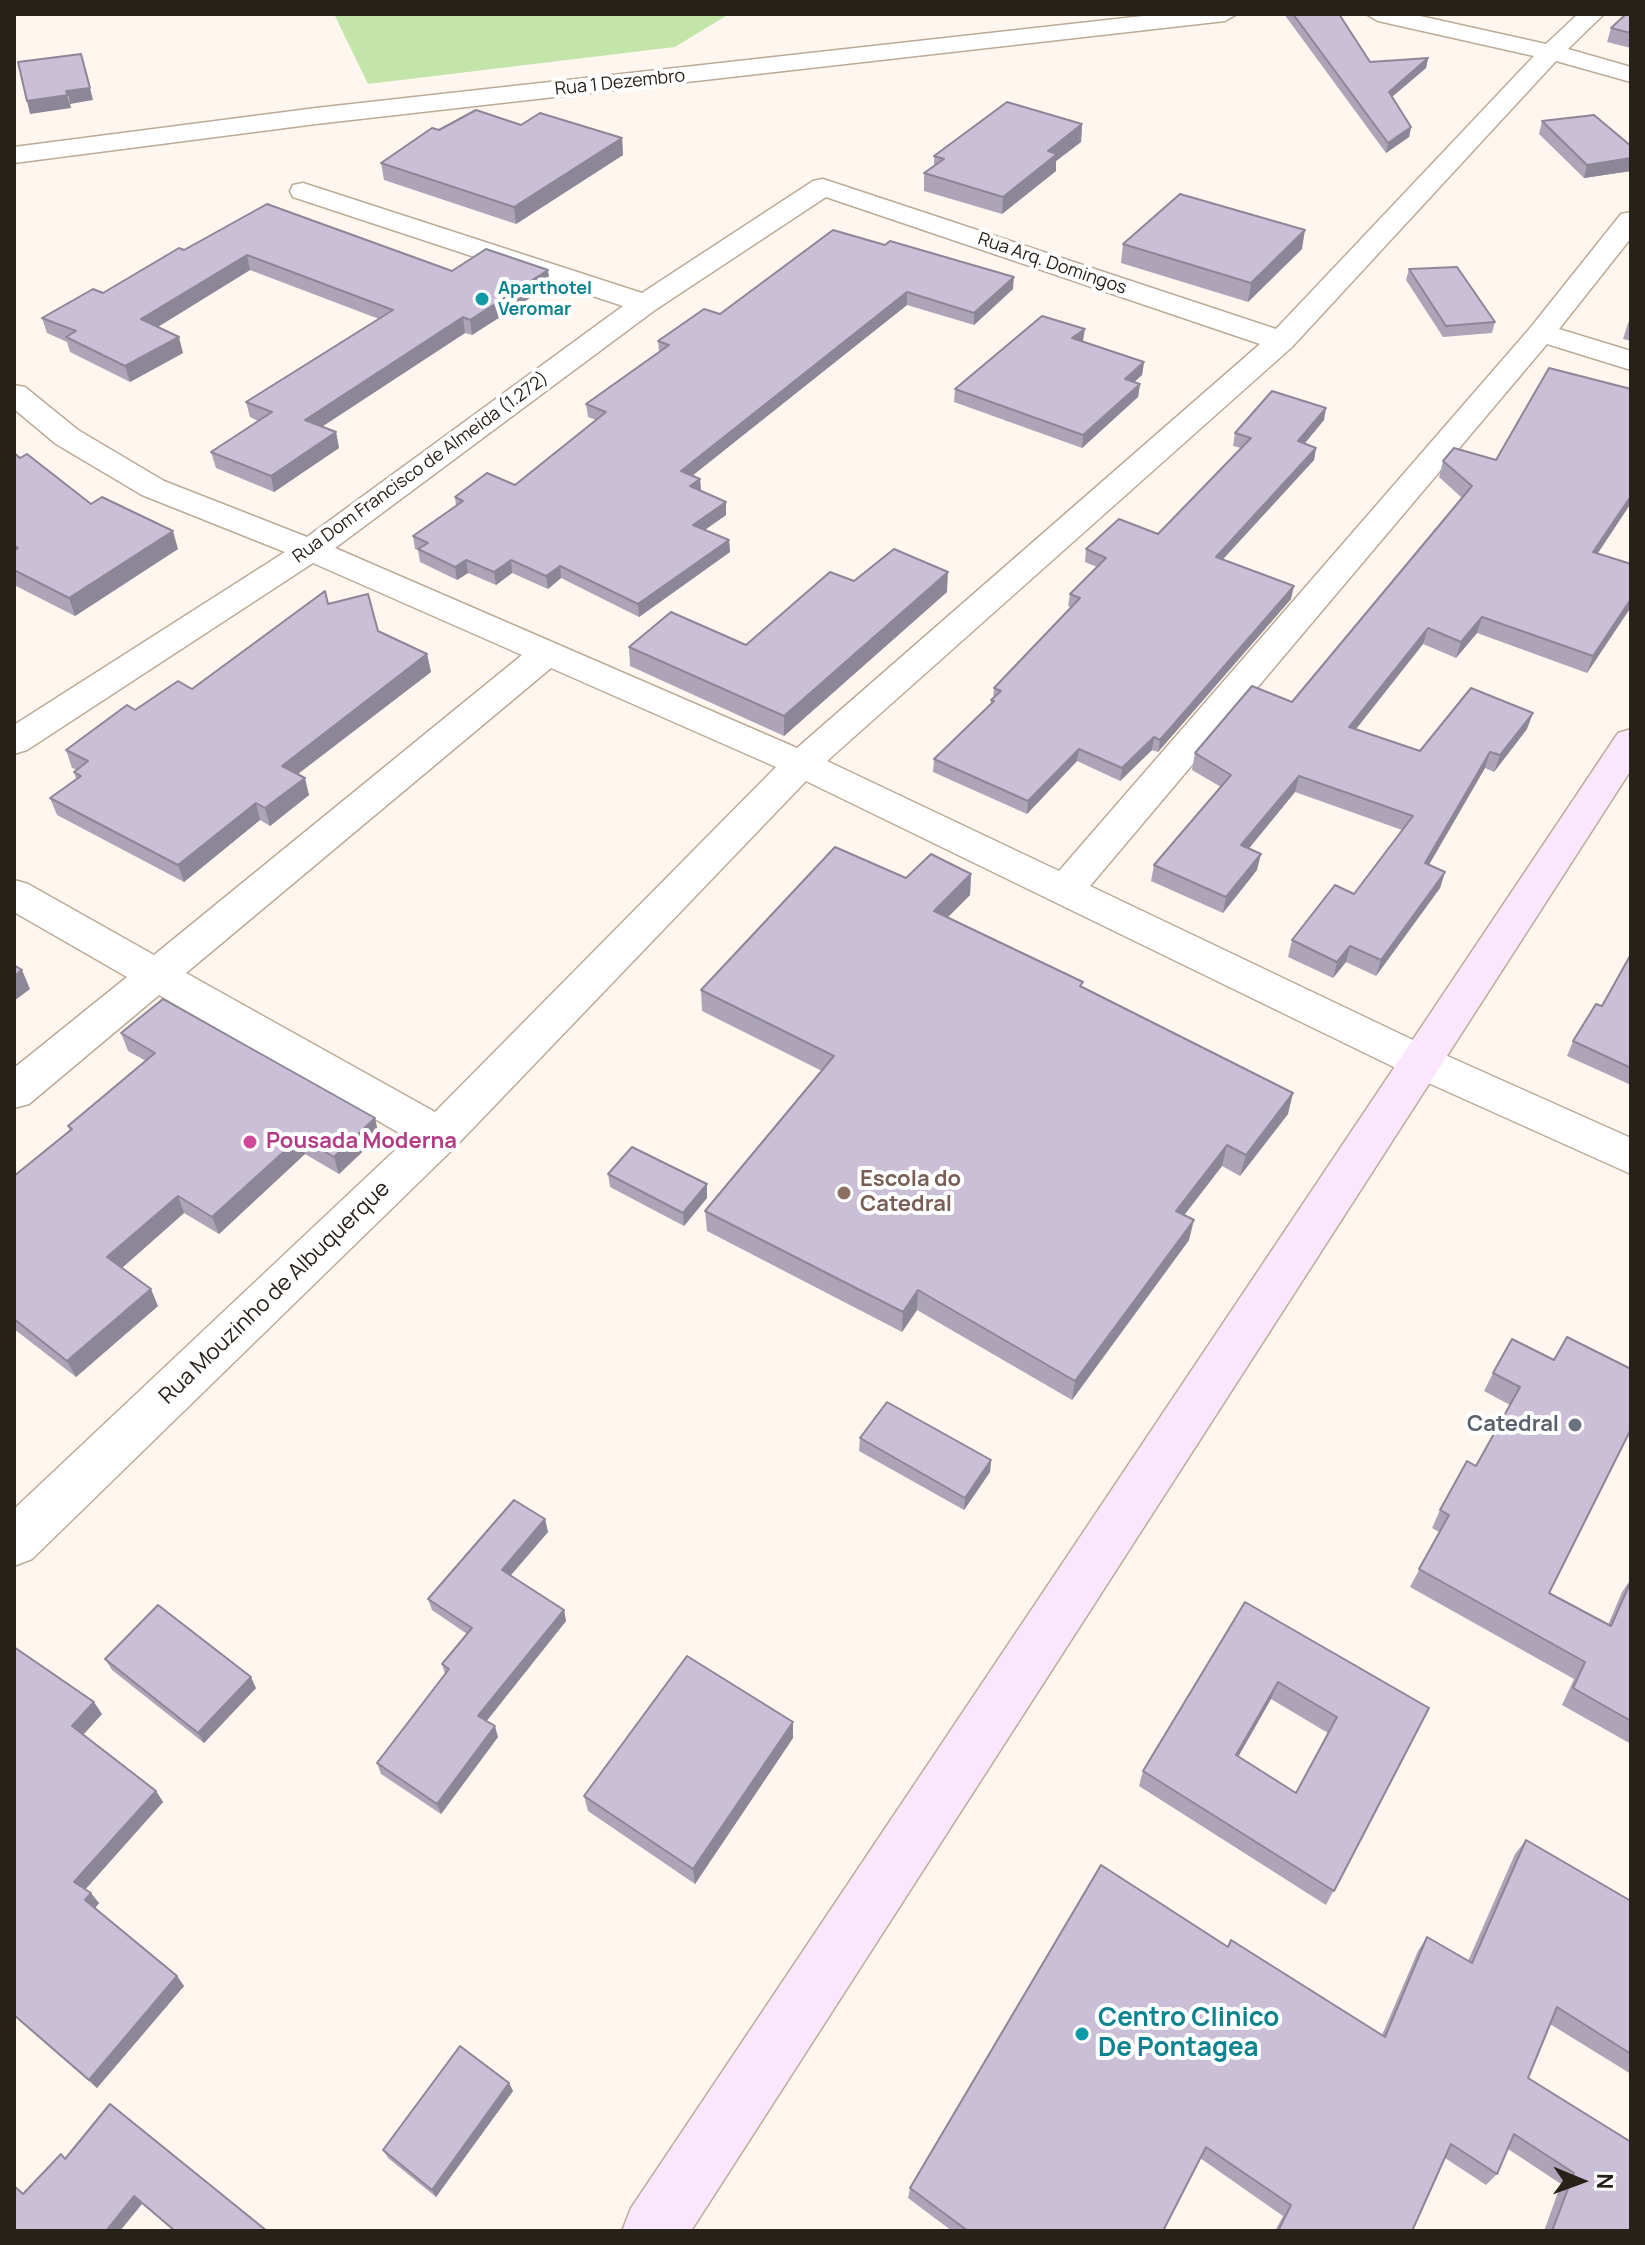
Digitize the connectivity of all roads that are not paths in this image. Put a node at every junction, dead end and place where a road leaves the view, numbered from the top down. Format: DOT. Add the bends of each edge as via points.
graph roads {
  1 [pos="1225,14"];
  2 [pos="1378,14"];
  3 [pos="1592,14"];
  4 [pos="1551,52"];
  5 [pos="1631,75"];
  6 [pos="14,155"];
  7 [pos="823,187"];
  8 [pos="303,191"];
  9 [pos="1631,220"];
  10 [pos="645,304"];
  11 [pos="1541,333"];
  12 [pos="1281,341"];
  13 [pos="1631,361"];
  14 [pos="14,394"];
  15 [pos="311,550"];
  16 [pos="547,653"];
  17 [pos="1631,741"];
  18 [pos="14,742"];
  19 [pos="801,764"];
  20 [pos="1066,889"];
  21 [pos="14,894"];
  22 [pos="158,976"];
  23 [pos="1419,1061"];
  24 [pos="14,1092"];
  25 [pos="439,1135"];
  26 [pos="1631,1157"];
  27 [pos="14,1543"];
  28 [pos="654,2231"];
  1 -- 6 [label="street, Rua 1 Dezembro" via="331,114"];
  2 -- 4 [label="street"];
  3 -- 4 [label="street, Rua Mouzinho de Albuquerque"];
  4 -- 5 [label="street"];
  4 -- 12 [label="street, Rua Mouzinho de Albuquerque"];
  7 -- 10 [label="street, Rua Dom Francisco de Almeida (1.272)"];
  7 -- 12 [label="street, Rua Arq. Domingos"];
  8 -- 10 [label="street"];
  9 -- 11 [label="street"];
  10 -- 15 [label="street, Rua Dom Francisco de Almeida (1.272)"];
  11 -- 13 [label="street"];
  11 -- 20 [label="street"];
  12 -- 19 [label="street, Rua Mouzinho de Albuquerque"];
  14 -- 15 [label="street" via="67,437 153,488"];
  15 -- 16 [label="street"];
  15 -- 18 [label="street, Rua Dom Francisco de Almeida (1.272)"];
  16 -- 19 [label="street"];
  16 -- 22 [label="street"];
  17 -- 23 [label="street"];
  19 -- 20 [label="street"];
  19 -- 25 [label="street, Rua Mouzinho de Albuquerque"];
  20 -- 23 [label="street"];
  21 -- 22 [label="street"];
  22 -- 24 [label="street"];
  22 -- 25 [label="street"];
  23 -- 26 [label="street"];
  23 -- 28 [label="street"];
  25 -- 27 [label="street, Rua Mouzinho de Albuquerque"];
}
